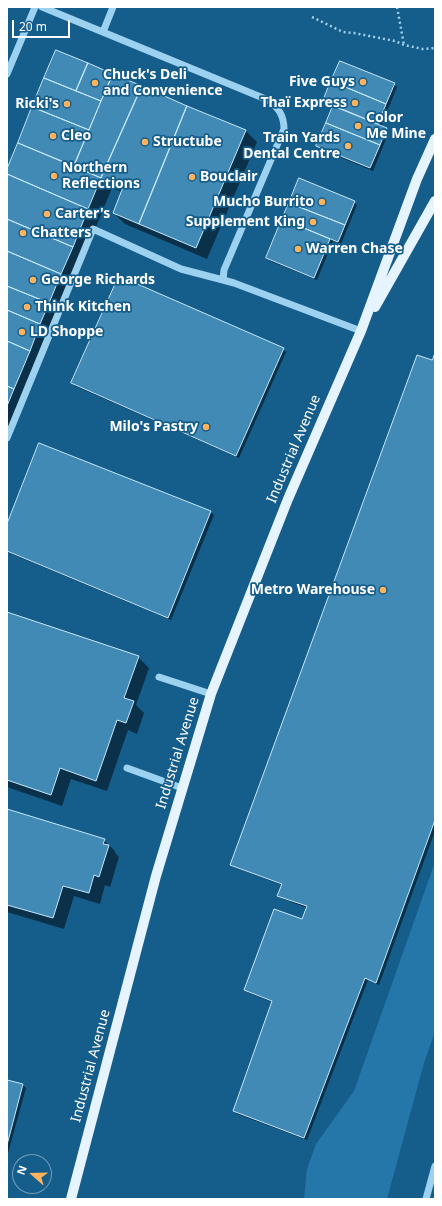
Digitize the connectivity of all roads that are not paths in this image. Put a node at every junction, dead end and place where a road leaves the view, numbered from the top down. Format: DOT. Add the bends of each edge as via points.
graph roads {
  1 [pos="35,7"];
  2 [pos="42,7"];
  3 [pos="113,7"];
  4 [pos="54,9"];
  5 [pos="103,32"];
  6 [pos="7,74"];
  7 [pos="435,139"];
  8 [pos="435,201"];
  9 [pos="224,280"];
  10 [pos="361,332"];
  11 [pos="7,438"];
  12 [pos="160,677"];
  13 [pos="211,694"];
  14 [pos="128,768"];
  15 [pos="182,788"];
  16 [pos="435,1166"];
  17 [pos="71,1199"];
  18 [pos="426,1199"];
  1 -- 6 [label="street"];
  2 -- 4 [label="street"];
  3 -- 5 [label="street"];
  4 -- 5 [label="street"];
  5 -- 9 [label="street" via="268,100 281,113 284,130 224,270"];
  7 -- 10 [label="main road, Industrial Avenue" via="417,179"];
  8 -- 10 [label="main road, Industrial Avenue"];
  9 -- 10 [label="street"];
  9 -- 11 [label="street" via="181,270 93,229"];
  10 -- 13 [label="main road, Industrial Avenue" via="288,499"];
  12 -- 13 [label="street"];
  13 -- 15 [label="main road, Industrial Avenue"];
  14 -- 15 [label="street"];
  15 -- 17 [label="main road, Industrial Avenue" via="156,876"];
  16 -- 18 [label="street"];
}
